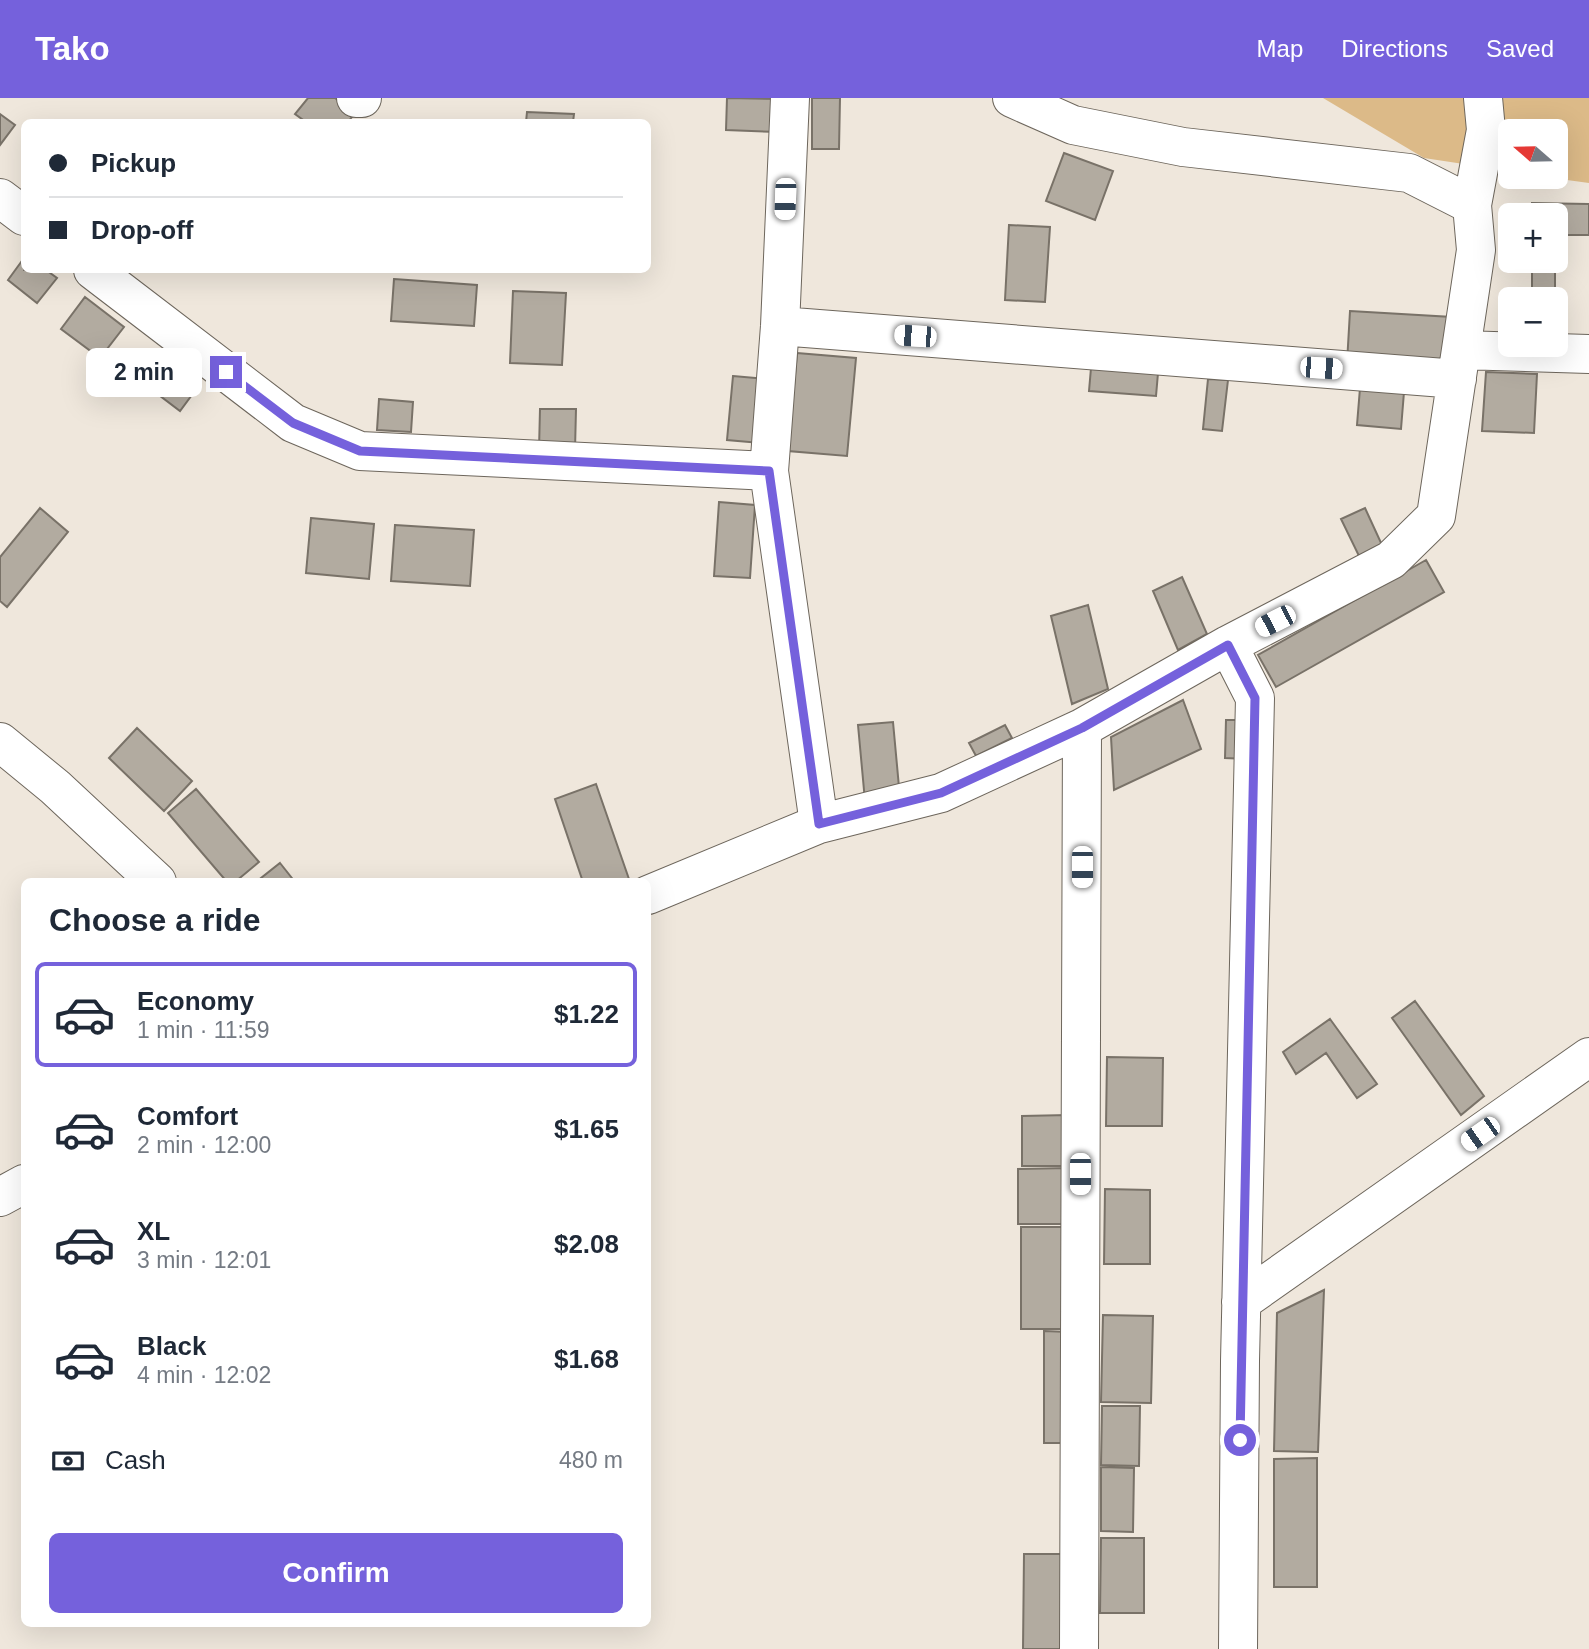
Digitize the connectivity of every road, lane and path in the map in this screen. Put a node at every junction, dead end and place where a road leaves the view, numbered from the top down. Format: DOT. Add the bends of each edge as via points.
graph roads {
  1 [pos="356,98"];
  2 [pos="362,98"];
  3 [pos="790,98"];
  4 [pos="1012,98"];
  5 [pos="1483,98"];
  6 [pos="0,198"];
  7 [pos="1472,205"];
  8 [pos="21,214"];
  9 [pos="97,273"];
  10 [pos="780,326"];
  11 [pos="1589,354"];
  12 [pos="1459,365"];
  13 [pos="769,471"];
  14 [pos="1228,645"];
  15 [pos="1082,728"];
  16 [pos="0,742"];
  17 [pos="819,824"];
  18 [pos="153,878"];
  19 [pos="651,894"];
  20 [pos="1589,1058"];
  21 [pos="21,1186"];
  22 [pos="0,1197"];
  23 [pos="1241,1302"];
  24 [pos="1079,1649"];
  25 [pos="1238,1649"];
  1 -- 2 [label="street"];
  3 -- 10 [label="street"];
  4 -- 7 [label="street" via="1073,125 1171,144 1409,173"];
  5 -- 7 [label="street" via="1486,130"];
  6 -- 8 [label="street"];
  7 -- 12 [label="street" via="1476,250"];
  9 -- 13 [label="street" via="293,423 360,451"];
  10 -- 12 [label="street"];
  10 -- 13 [label="street"];
  11 -- 12 [label="street"];
  12 -- 14 [label="street" via="1436,516 1391,560"];
  13 -- 17 [label="street"];
  14 -- 15 [label="street"];
  14 -- 23 [label="street" via="1255,698"];
  15 -- 17 [label="street" via="941,793"];
  15 -- 24 [label="street"];
  16 -- 18 [label="street"];
  17 -- 19 [label="street"];
  20 -- 23 [label="street"];
  21 -- 22 [label="street"];
  23 -- 25 [label="street"];
}
